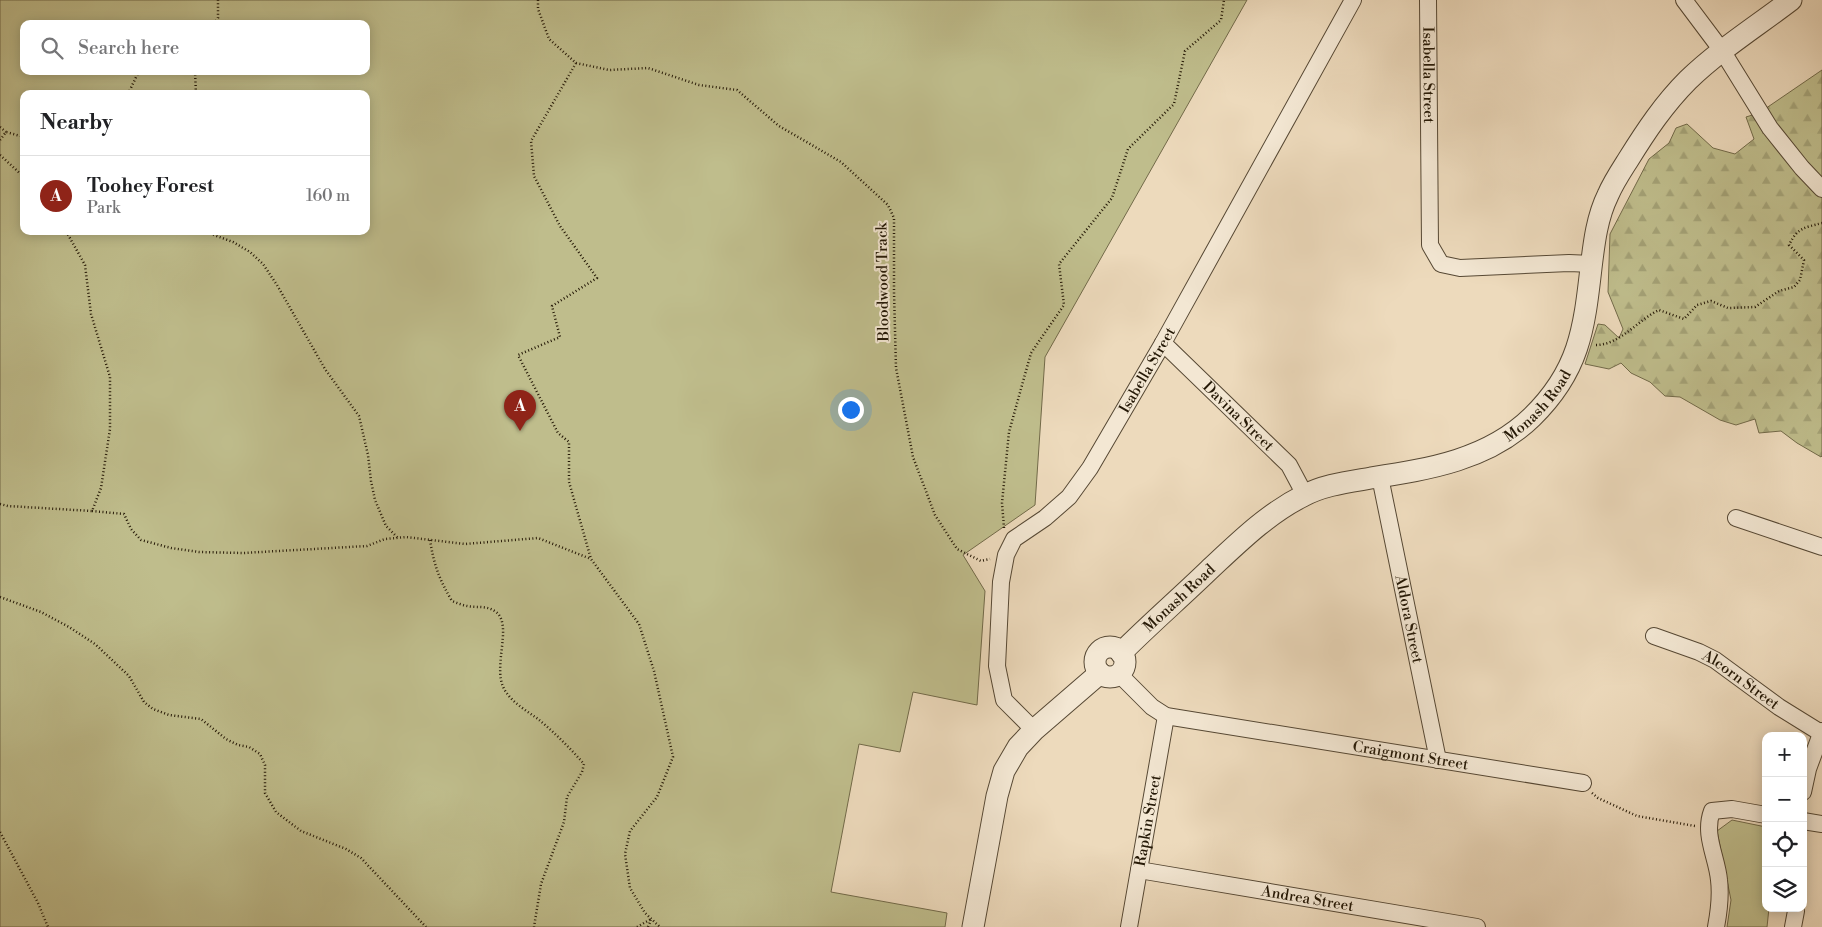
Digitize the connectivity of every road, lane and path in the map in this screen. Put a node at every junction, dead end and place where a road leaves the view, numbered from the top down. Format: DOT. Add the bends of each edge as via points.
graph roads {
  1 [pos="218,0"];
  2 [pos="538,0"];
  3 [pos="1224,0"];
  4 [pos="1353,0"];
  5 [pos="1684,0"];
  6 [pos="1791,0"];
  7 [pos="1427,1"];
  8 [pos="217,20"];
  9 [pos="1723,52"];
  10 [pos="576,63"];
  11 [pos="138,75"];
  12 [pos="195,75"];
  13 [pos="130,90"];
  14 [pos="196,90"];
  15 [pos="0,127"];
  16 [pos="6,132"];
  17 [pos="20,136"];
  18 [pos="0,140"];
  19 [pos="0,155"];
  20 [pos="20,173"];
  21 [pos="1822,189"];
  22 [pos="1822,223"];
  23 [pos="68,235"];
  24 [pos="214,235"];
  25 [pos="1592,264"];
  26 [pos="1163,343"];
  27 [pos="1579,345"];
  28 [pos="1380,477"];
  29 [pos="1305,495"];
  30 [pos="0,504"];
  31 [pos="92,510"];
  32 [pos="1736,518"];
  33 [pos="398,538"];
  34 [pos="430,540"];
  35 [pos="1822,547"];
  36 [pos="1006,555"];
  37 [pos="591,559"];
  38 [pos="0,597"];
  39 [pos="1654,636"];
  40 [pos="1113,666"];
  41 [pos="1166,716"];
  42 [pos="1034,730"];
  43 [pos="1822,732"];
  44 [pos="1438,760"];
  45 [pos="1806,777"];
  46 [pos="1583,783"];
  47 [pos="1762,814"];
  48 [pos="1807,822"];
  49 [pos="1822,824"];
  50 [pos="1708,828"];
  51 [pos="0,832"];
  52 [pos="1140,870"];
  53 [pos="1796,912"];
  54 [pos="651,919"];
  55 [pos="48,927"];
  56 [pos="426,927"];
  57 [pos="534,927"];
  58 [pos="637,927"];
  59 [pos="648,927"];
  60 [pos="660,927"];
  61 [pos="973,927"];
  62 [pos="1129,927"];
  63 [pos="1477,927"];
  64 [pos="1716,927"];
  65 [pos="1793,927"];
  1 -- 8 [label="path"];
  2 -- 10 [label="path, Bloodwood Track" via="549,39"];
  3 -- 36 [label="path" via="1221,20 1185,51 1174,104 1128,149 1112,198 1059,264 1064,305 1031,353 1009,432 1002,503"];
  4 -- 26 [label="street, Isabella Street"];
  5 -- 9 [label="street"];
  6 -- 9 [label="street, Monash Road"];
  7 -- 25 [label="street, Isabella Street" via="1430,245 1441,264 1460,268"];
  9 -- 21 [label="street" via="1770,128"];
  9 -- 25 [label="street, Monash Road" via="1689,79 1664,106 1638,144 1607,195 1596,232"];
  10 -- 36 [label="path, Bloodwood Track" via="609,70 648,68 699,85 737,90 779,126 841,162 888,205 894,218 896,368 913,457 934,516 957,549 981,560"];
  10 -- 37 [label="path" via="530,141 534,176 560,226 597,278 552,306 560,338 518,355 558,433 569,442 569,482"];
  11 -- 13 [label="path"];
  12 -- 14 [label="path"];
  15 -- 16 [label="path"];
  16 -- 17 [label="path"];
  16 -- 18 [label="path"];
  19 -- 20 [label="path"];
  22 -- 27 [label="path" via="1800,230 1790,245 1804,260 1800,280 1794,287 1779,291 1755,307 1728,308 1711,301 1697,305 1684,319 1659,310 1628,332 1602,345"];
  23 -- 31 [label="path" via="85,265 92,314 110,377 110,428 101,488"];
  24 -- 33 [label="path" via="250,252 263,264 326,369 359,416 375,500 386,526"];
  25 -- 27 [label="street, Monash Road"];
  26 -- 29 [label="street, Davina Street" via="1289,464"];
  26 -- 36 [label="street, Isabella Street" via="1090,468 1069,497 1014,540"];
  27 -- 28 [label="street, Monash Road" via="1549,398 1510,437 1457,461"];
  28 -- 29 [label="street, Monash Road" via="1342,483"];
  28 -- 44 [label="street, Aldora Street"];
  29 -- 40 [label="street, Monash Road" via="1274,513 1249,533"];
  30 -- 31 [label="path"];
  31 -- 33 [label="path" via="124,514 140,540 199,552 367,546"];
  32 -- 35 [label="street"];
  33 -- 34 [label="path"];
  34 -- 37 [label="path" via="465,544 538,538"];
  34 -- 57 [label="path" via="434,564 452,601 491,609 497,612 503,624 499,661 505,691 560,738 584,764 567,797 564,822 541,884"];
  36 -- 42 [label="street, Isabella Street" via="1001,582 997,666 1004,700"];
  37 -- 54 [label="path" via="639,624 654,671 673,756 657,797 630,831 625,854 630,888"];
  38 -- 56 [label="path" via="41,612 95,644 129,676 144,702 153,709 169,716 201,719 226,739 249,746 260,754 265,765 265,793 276,812 301,831 361,858"];
  39 -- 43 [label="street, Alcorn Street" via="1715,660 1779,707"];
  40 -- 41 [label="street, Craigmont Street" via="1152,708"];
  40 -- 42 [label="street, Monash Road"];
  41 -- 44 [label="street, Craigmont Street"];
  41 -- 52 [label="street, Rapkin Street"];
  42 -- 61 [label="street, Monash Road" via="1018,747 1004,771"];
  43 -- 45 [label="street"];
  44 -- 46 [label="street, Craigmont Street"];
  46 -- 50 [label="path" via="1598,798 1637,816"];
  47 -- 50 [label="street" via="1732,809 1712,811"];
  48 -- 49 [label="street"];
  50 -- 64 [label="street" via="1720,879"];
  51 -- 55 [label="path"];
  52 -- 62 [label="street, Rapkin Street"];
  52 -- 63 [label="street, Andrea Street"];
  53 -- 65 [label="street"];
  54 -- 58 [label="path"];
  54 -- 59 [label="path"];
  54 -- 60 [label="path"];
}
